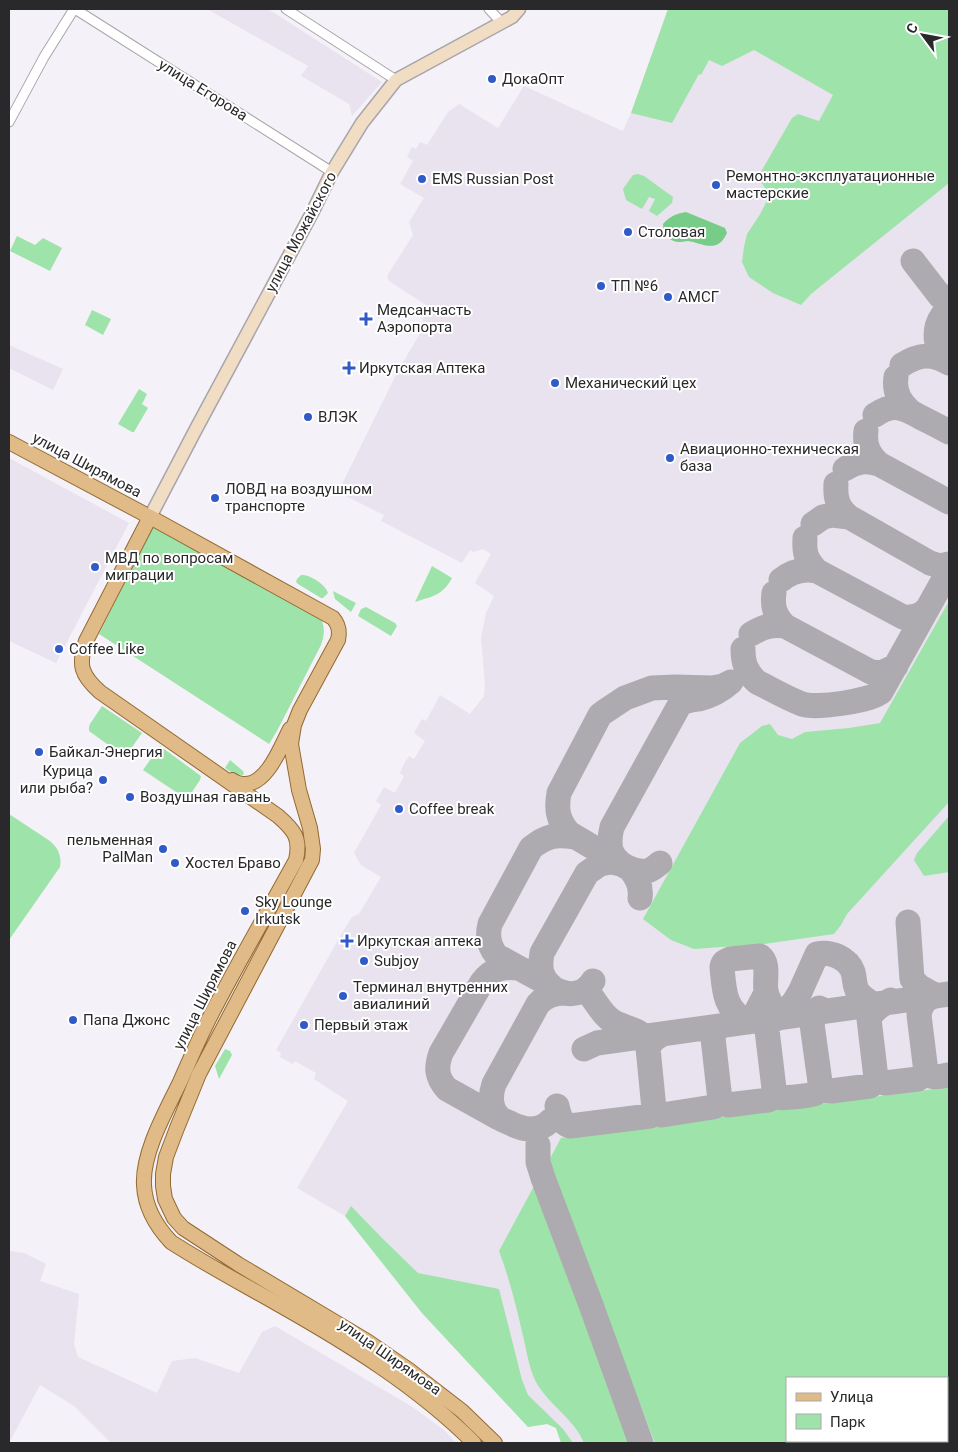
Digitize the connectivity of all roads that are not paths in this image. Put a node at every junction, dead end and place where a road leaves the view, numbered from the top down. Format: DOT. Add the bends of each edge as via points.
graph roads {
  1 [pos="74,9"];
  2 [pos="286,9"];
  3 [pos="490,9"];
  4 [pos="519,9"];
  5 [pos="501,22"];
  6 [pos="396,80"];
  7 [pos="9,122"];
  8 [pos="332,172"];
  9 [pos="9,442"];
  10 [pos="150,516"];
  11 [pos="300,710"];
  12 [pos="220,775"];
  13 [pos="474,1443"];
  14 [pos="495,1443"];
  1 -- 7 [label="street"];
  1 -- 8 [label="street, улица Егорова"];
  2 -- 6 [label="street"];
  3 -- 5 [label="street"];
  4 -- 5 [label="street, улица Можайского"];
  5 -- 6 [label="street, улица Можайского"];
  6 -- 8 [label="street, улица Можайского" via="362,123"];
  8 -- 10 [label="street, улица Можайского"];
  9 -- 10 [label="main road, улица Ширямова"];
  10 -- 11 [label="main road, улица Ширямова" via="337,623 338,640"];
  10 -- 12 [label="main road, улица Ширямова" via="86,641 82,653 84,674 100,692"];
  11 -- 12 [label="main road" via="266,772 251,783 242,784"];
  11 -- 14 [label="main road, улица Ширямова" via="291,744 310,828 312,860 197,1079 166,1157 163,1174 165,1199 183,1228 367,1341 462,1412"];
  12 -- 13 [label="main road, улица Ширямова" via="288,825 295,835 298,850 296,860 209,1019 162,1119 150,1151 144,1184 146,1201 158,1227 171,1242 360,1353 425,1399"];
}
